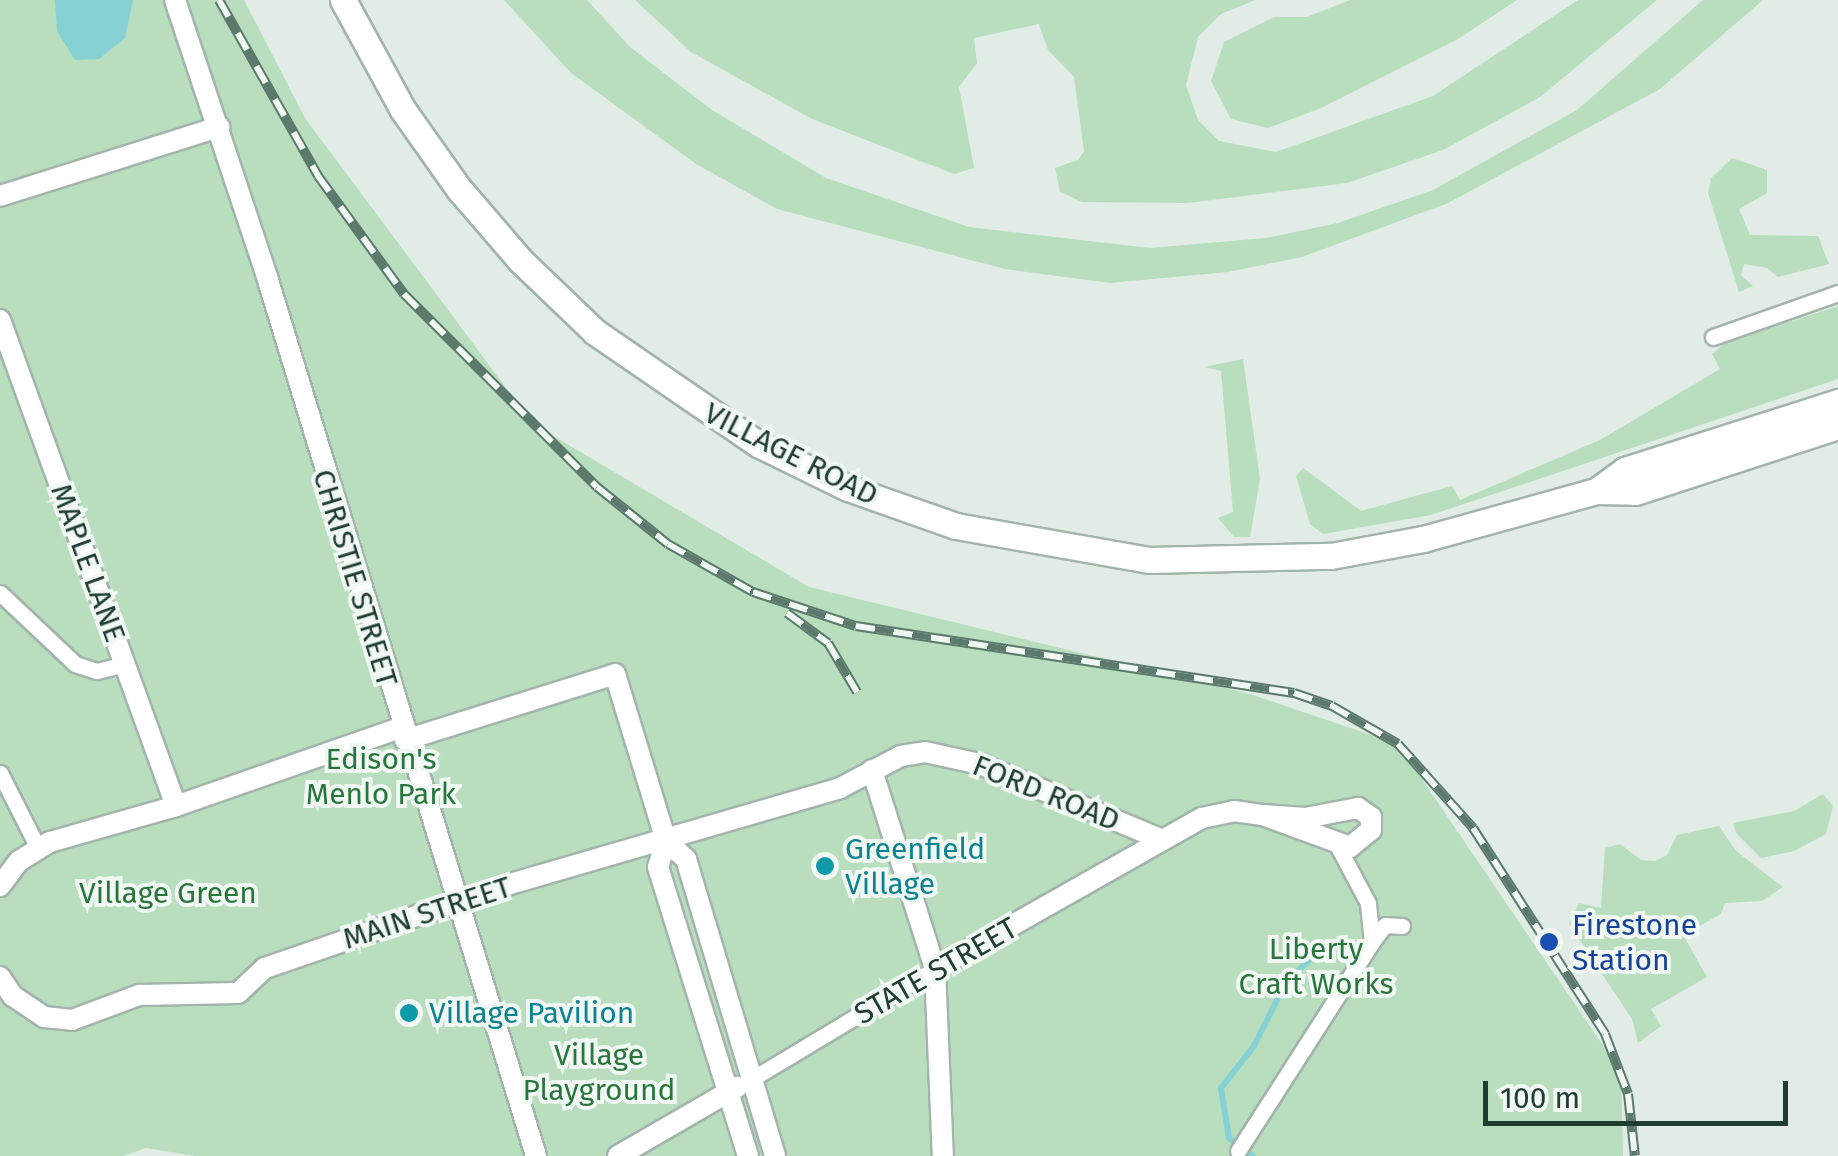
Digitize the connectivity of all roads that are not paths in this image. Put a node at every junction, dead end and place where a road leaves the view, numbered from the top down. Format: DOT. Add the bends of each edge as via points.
graph roads {
  1 [pos="175,0"];
  2 [pos="343,0"];
  3 [pos="219,127"];
  4 [pos="0,196"];
  5 [pos="1838,293"];
  6 [pos="0,320"];
  7 [pos="1714,337"];
  8 [pos="1838,402"];
  9 [pos="1838,426"];
  10 [pos="1596,491"];
  11 [pos="1,599"];
  12 [pos="124,664"];
  13 [pos="402,734"];
  14 [pos="872,770"];
  15 [pos="0,774"];
  16 [pos="176,806"];
  17 [pos="1263,815"];
  18 [pos="1163,840"];
  19 [pos="666,841"];
  20 [pos="1337,845"];
  21 [pos="38,848"];
  22 [pos="0,886"];
  23 [pos="456,902"];
  24 [pos="1402,926"];
  25 [pos="1372,942"];
  26 [pos="935,969"];
  27 [pos="0,977"];
  28 [pos="750,1080"];
  29 [pos="726,1092"];
  30 [pos="1240,1147"];
  31 [pos="536,1156"];
  32 [pos="618,1156"];
  33 [pos="748,1156"];
  34 [pos="775,1156"];
  35 [pos="943,1156"];
  1 -- 3 [label="street, CHRISTIE STREET"];
  2 -- 10 [label="street, VILLAGE ROAD" via="432,153 555,296 714,418 884,503 1059,548 1232,562 1378,548"];
  3 -- 4 [label="street"];
  3 -- 13 [label="street, CHRISTIE STREET"];
  5 -- 7 [label="street"];
  6 -- 12 [label="street, MAPLE LANE"];
  8 -- 10 [label="street, VILLAGE ROAD" via="1625,470"];
  9 -- 10 [label="street, VILLAGE ROAD" via="1635,492"];
  11 -- 12 [label="street" via="76,664 97,670"];
  12 -- 16 [label="street, MAPLE LANE"];
  13 -- 16 [label="street"];
  13 -- 19 [label="street" via="615,674"];
  13 -- 23 [label="street, CHRISTIE STREET"];
  14 -- 18 [label="street, FORD ROAD" via="901,756 950,755"];
  14 -- 19 [label="street, MAIN STREET" via="840,788"];
  14 -- 26 [label="street"];
  15 -- 21 [label="street"];
  16 -- 21 [label="street"];
  17 -- 18 [label="street, STATE STREET" via="1202,818"];
  17 -- 20 [label="street, STATE STREET"];
  17 -- 20 [label="street, STATE STREET" via="1305,818 1343,807 1371,817 1363,840"];
  18 -- 26 [label="street, STATE STREET"];
  19 -- 23 [label="street, MAIN STREET"];
  19 -- 28 [label="street" via="686,859"];
  19 -- 29 [label="street" via="658,867"];
  20 -- 25 [label="street" via="1368,903"];
  21 -- 22 [label="street"];
  23 -- 27 [label="street, MAIN STREET" via="265,968 238,993 138,995 72,1020 44,1017 13,996"];
  23 -- 31 [label="street, CHRISTIE STREET"];
  24 -- 25 [label="street" via="1384,925"];
  25 -- 30 [label="street"];
  26 -- 28 [label="street, STATE STREET"];
  26 -- 35 [label="street"];
  28 -- 29 [label="street, STATE STREET"];
  28 -- 34 [label="street"];
  29 -- 32 [label="street, STATE STREET"];
  29 -- 33 [label="street"];
}
